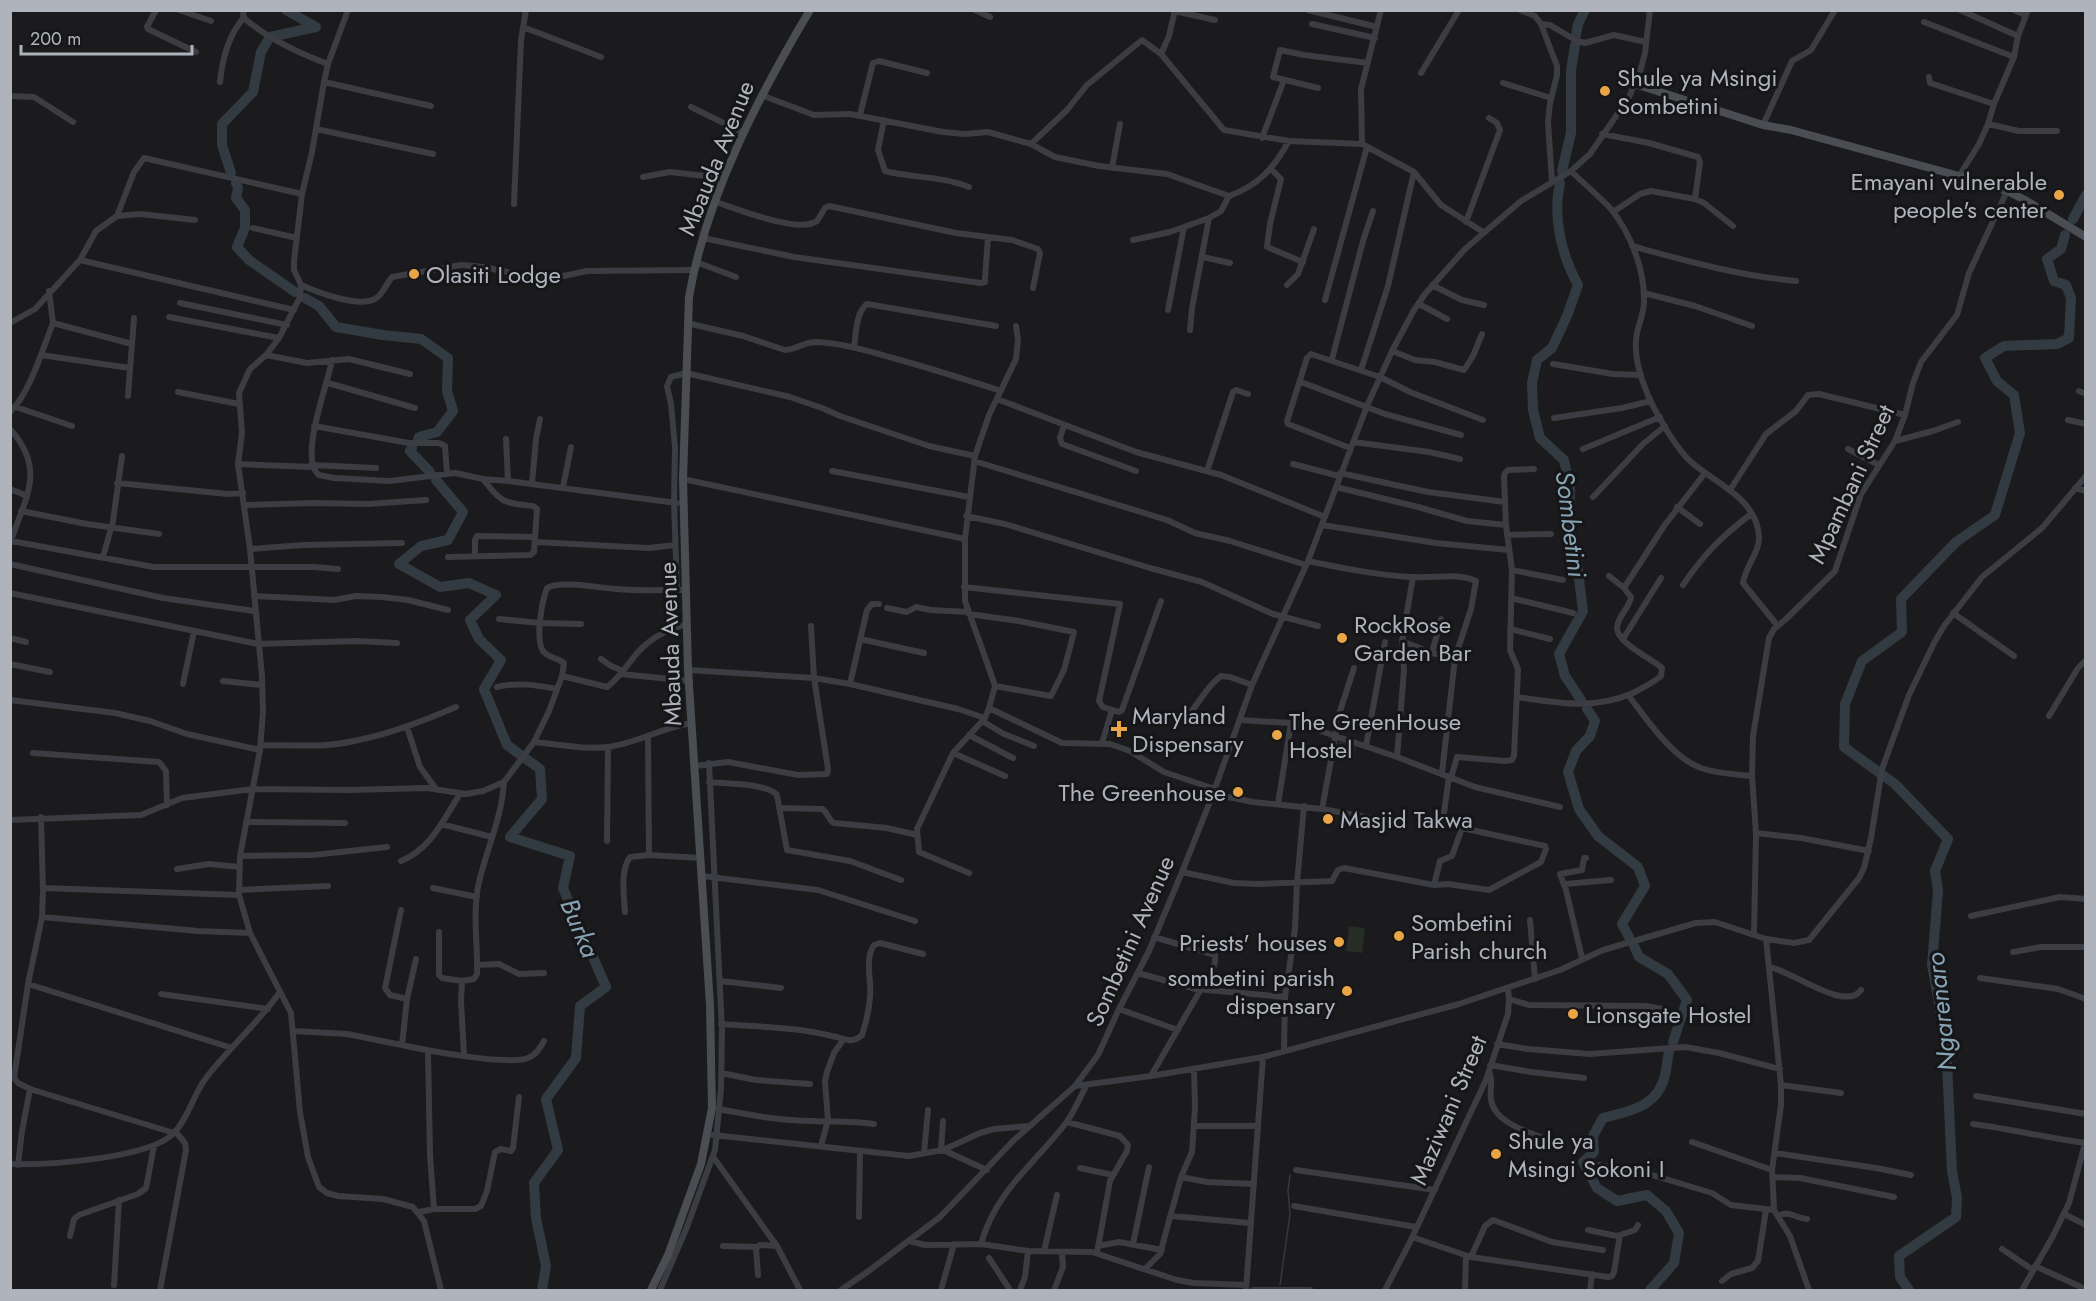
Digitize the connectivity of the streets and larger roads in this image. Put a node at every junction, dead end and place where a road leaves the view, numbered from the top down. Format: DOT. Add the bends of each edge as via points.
graph roads {
  1 [pos="156,10"];
  2 [pos="179,10"];
  3 [pos="348,10"];
  4 [pos="526,10"];
  5 [pos="810,10"];
  6 [pos="975,10"];
  7 [pos="1308,10"];
  8 [pos="1382,10"];
  9 [pos="1459,10"];
  10 [pos="1520,10"];
  11 [pos="1650,10"];
  12 [pos="1835,10"];
  13 [pos="1960,10"];
  14 [pos="2014,10"];
  15 [pos="1175,11"];
  16 [pos="2027,13"];
  17 [pos="244,14"];
  18 [pos="990,17"];
  19 [pos="211,21"];
  20 [pos="1215,21"];
  21 [pos="1924,22"];
  22 [pos="1312,24"];
  23 [pos="1541,24"];
  24 [pos="523,27"];
  25 [pos="1377,27"];
  26 [pos="2018,36"];
  27 [pos="1375,38"];
  28 [pos="1646,42"];
  29 [pos="196,52"];
  30 [pos="1161,54"];
  31 [pos="601,57"];
  32 [pos="2014,57"];
  33 [pos="1368,63"];
  34 [pos="328,64"];
  35 [pos="927,73"];
  36 [pos="1421,73"];
  37 [pos="1929,77"];
  38 [pos="1284,80"];
  39 [pos="220,82"];
  40 [pos="324,82"];
  41 [pos="1503,83"];
  42 [pos="1635,84"];
  43 [pos="1318,88"];
  44 [pos="761,95"];
  45 [pos="10,96"];
  46 [pos="1551,98"];
  47 [pos="1994,104"];
  48 [pos="431,106"];
  49 [pos="691,107"];
  50 [pos="860,115"];
  51 [pos="1490,118"];
  52 [pos="884,120"];
  53 [pos="73,122"];
  54 [pos="1120,124"];
  55 [pos="1763,124"];
  56 [pos="1988,124"];
  57 [pos="316,129"];
  58 [pos="2058,131"];
  59 [pos="744,133"];
  60 [pos="1602,134"];
  61 [pos="1262,138"];
  62 [pos="1289,141"];
  63 [pos="1031,144"];
  64 [pos="1365,146"];
  65 [pos="433,154"];
  66 [pos="1112,168"];
  67 [pos="1270,169"];
  68 [pos="728,171"];
  69 [pos="1571,171"];
  70 [pos="1414,172"];
  71 [pos="1959,176"];
  72 [pos="643,177"];
  73 [pos="1552,182"];
  74 [pos="969,187"];
  75 [pos="2007,191"];
  76 [pos="302,194"];
  77 [pos="1229,196"];
  78 [pos="1695,200"];
  79 [pos="716,202"];
  80 [pos="514,204"];
  81 [pos="1373,211"];
  82 [pos="1613,212"];
  83 [pos="117,216"];
  84 [pos="1209,218"];
  85 [pos="195,220"];
  86 [pos="1466,222"];
  87 [pos="1733,226"];
  88 [pos="1184,227"];
  89 [pos="253,228"];
  90 [pos="1314,229"];
  91 [pos="1483,232"];
  92 [pos="988,237"];
  93 [pos="2085,237"];
  94 [pos="297,238"];
  95 [pos="703,238"];
  96 [pos="1133,240"];
  97 [pos="1632,246"];
  98 [pos="1203,257"];
  99 [pos="80,260"];
  100 [pos="1303,261"];
  101 [pos="1230,263"];
  102 [pos="695,266"];
  103 [pos="736,277"];
  104 [pos="1796,280"];
  105 [pos="301,285"];
  106 [pos="1287,285"];
  107 [pos="1432,285"];
  108 [pos="1033,288"];
  109 [pos="49,291"];
  110 [pos="1644,293"];
  111 [pos="1324,300"];
  112 [pos="180,303"];
  113 [pos="1419,304"];
  114 [pos="1484,305"];
  115 [pos="294,310"];
  116 [pos="1168,310"];
  117 [pos="169,316"];
  118 [pos="134,318"];
  119 [pos="1447,319"];
  120 [pos="53,322"];
  121 [pos="10,323"];
  122 [pos="687,323"];
  123 [pos="287,325"];
  124 [pos="996,326"];
  125 [pos="1016,326"];
  126 [pos="1752,326"];
  127 [pos="1190,330"];
  128 [pos="1482,334"];
  129 [pos="279,338"];
  130 [pos="132,344"];
  131 [pos="854,347"];
  132 [pos="1392,351"];
  133 [pos="41,355"];
  134 [pos="266,355"];
  135 [pos="1332,359"];
  136 [pos="332,360"];
  137 [pos="1552,364"];
  138 [pos="130,368"];
  139 [pos="1361,370"];
  140 [pos="686,373"];
  141 [pos="410,374"];
  142 [pos="1641,375"];
  143 [pos="1380,377"];
  144 [pos="1301,382"];
  145 [pos="328,383"];
  146 [pos="1001,391"];
  147 [pos="178,392"];
  148 [pos="1248,394"];
  149 [pos="128,396"];
  150 [pos="997,399"];
  151 [pos="1651,401"];
  152 [pos="239,405"];
  153 [pos="1367,406"];
  154 [pos="415,408"];
  155 [pos="13,410"];
  156 [pos="1905,415"];
  157 [pos="1660,417"];
  158 [pos="1554,418"];
  159 [pos="540,419"];
  160 [pos="1483,420"];
  161 [pos="2068,420"];
  162 [pos="1958,422"];
  163 [pos="2085,424"];
  164 [pos="1064,425"];
  165 [pos="72,426"];
  166 [pos="314,426"];
  167 [pos="1665,426"];
  168 [pos="10,429"];
  169 [pos="1461,435"];
  170 [pos="506,439"];
  171 [pos="1896,441"];
  172 [pos="1352,445"];
  173 [pos="571,447"];
  174 [pos="1583,449"];
  175 [pos="1848,449"];
  176 [pos="122,456"];
  177 [pos="975,458"];
  178 [pos="1460,459"];
  179 [pos="238,464"];
  180 [pos="1293,464"];
  181 [pos="1879,465"];
  182 [pos="312,466"];
  183 [pos="376,468"];
  184 [pos="1534,469"];
  185 [pos="832,471"];
  186 [pos="1136,471"];
  187 [pos="1207,471"];
  188 [pos="447,473"];
  189 [pos="1705,473"];
  190 [pos="1340,474"];
  191 [pos="2085,476"];
  192 [pos="483,479"];
  193 [pos="683,479"];
  194 [pos="508,481"];
  195 [pos="117,483"];
  196 [pos="532,483"];
  197 [pos="1336,487"];
  198 [pos="563,488"];
  199 [pos="2075,488"];
  200 [pos="10,489"];
  201 [pos="1730,490"];
  202 [pos="2085,491"];
  203 [pos="243,493"];
  204 [pos="27,496"];
  205 [pos="969,497"];
  206 [pos="1593,497"];
  207 [pos="426,500"];
  208 [pos="674,502"];
  209 [pos="1505,502"];
  210 [pos="684,504"];
  211 [pos="244,505"];
  212 [pos="1677,507"];
  213 [pos="21,512"];
  214 [pos="1751,514"];
  215 [pos="966,516"];
  216 [pos="1325,517"];
  217 [pos="1700,524"];
  218 [pos="1322,525"];
  219 [pos="1506,525"];
  220 [pos="112,528"];
  221 [pos="159,534"];
  222 [pos="1551,534"];
  223 [pos="1507,535"];
  224 [pos="965,539"];
  225 [pos="535,540"];
  226 [pos="11,542"];
  227 [pos="402,543"];
  228 [pos="675,545"];
  229 [pos="250,549"];
  230 [pos="1509,550"];
  231 [pos="475,556"];
  232 [pos="103,557"];
  233 [pos="448,557"];
  234 [pos="1307,563"];
  235 [pos="10,564"];
  236 [pos="251,568"];
  237 [pos="338,569"];
  238 [pos="1512,570"];
  239 [pos="1609,576"];
  240 [pos="1413,578"];
  241 [pos="1661,578"];
  242 [pos="1563,580"];
  243 [pos="1683,585"];
  244 [pos="964,587"];
  245 [pos="1624,588"];
  246 [pos="681,590"];
  247 [pos="10,593"];
  248 [pos="254,596"];
  249 [pos="1510,598"];
  250 [pos="1161,601"];
  251 [pos="879,604"];
  252 [pos="887,608"];
  253 [pos="448,610"];
  254 [pos="255,611"];
  255 [pos="968,613"];
  256 [pos="1573,613"];
  257 [pos="1953,613"];
  258 [pos="1283,617"];
  259 [pos="499,619"];
  260 [pos="1441,619"];
  261 [pos="540,624"];
  262 [pos="581,624"];
  263 [pos="687,624"];
  264 [pos="811,626"];
  265 [pos="1318,626"];
  266 [pos="1777,626"];
  267 [pos="1510,629"];
  268 [pos="194,631"];
  269 [pos="10,638"];
  270 [pos="860,639"];
  271 [pos="1550,639"];
  272 [pos="1623,639"];
  273 [pos="1402,641"];
  274 [pos="26,642"];
  275 [pos="1385,642"];
  276 [pos="398,643"];
  277 [pos="258,644"];
  278 [pos="924,653"];
  279 [pos="1432,653"];
  280 [pos="2014,656"];
  281 [pos="1455,658"];
  282 [pos="601,659"];
  283 [pos="2085,660"];
  284 [pos="10,664"];
  285 [pos="1354,668"];
  286 [pos="688,670"];
  287 [pos="50,672"];
  288 [pos="622,672"];
  289 [pos="562,676"];
  290 [pos="814,678"];
  291 [pos="223,681"];
  292 [pos="690,681"];
  293 [pos="183,684"];
  294 [pos="850,684"];
  295 [pos="262,685"];
  296 [pos="1252,685"];
  297 [pos="994,686"];
  298 [pos="497,687"];
  299 [pos="557,689"];
  300 [pos="1628,695"];
  301 [pos="1517,697"];
  302 [pos="10,700"];
  303 [pos="456,707"];
  304 [pos="989,708"];
  305 [pos="1112,710"];
  306 [pos="2049,716"];
  307 [pos="1184,719"];
  308 [pos="983,720"];
  309 [pos="1240,720"];
  310 [pos="692,723"];
  311 [pos="1291,723"];
  312 [pos="407,727"];
  313 [pos="969,735"];
  314 [pos="1337,736"];
  315 [pos="648,737"];
  316 [pos="534,742"];
  317 [pos="1102,743"];
  318 [pos="1034,746"];
  319 [pos="1366,746"];
  320 [pos="608,747"];
  321 [pos="261,748"];
  322 [pos="33,753"];
  323 [pos="953,753"];
  324 [pos="1397,757"];
  325 [pos="1013,758"];
  326 [pos="709,764"];
  327 [pos="695,766"];
  328 [pos="1005,776"];
  329 [pos="1447,776"];
  330 [pos="1752,776"];
  331 [pos="504,782"];
  332 [pos="710,782"];
  333 [pos="253,789"];
  334 [pos="436,789"];
  335 [pos="1214,792"];
  336 [pos="460,794"];
  337 [pos="1278,804"];
  338 [pos="167,805"];
  339 [pos="1304,806"];
  340 [pos="1560,807"];
  341 [pos="779,808"];
  342 [pos="1322,809"];
  343 [pos="41,817"];
  344 [pos="10,820"];
  345 [pos="246,822"];
  346 [pos="1394,822"];
  347 [pos="345,823"];
  348 [pos="441,824"];
  349 [pos="1462,828"];
  350 [pos="1756,833"];
  351 [pos="917,835"];
  352 [pos="492,837"];
  353 [pos="607,841"];
  354 [pos="387,847"];
  355 [pos="1869,851"];
  356 [pos="649,855"];
  357 [pos="240,856"];
  358 [pos="701,858"];
  359 [pos="1586,858"];
  360 [pos="401,861"];
  361 [pos="240,867"];
  362 [pos="177,869"];
  363 [pos="969,873"];
  364 [pos="1182,873"];
  365 [pos="702,876"];
  366 [pos="714,876"];
  367 [pos="901,880"];
  368 [pos="1611,880"];
  369 [pos="1297,883"];
  370 [pos="1565,884"];
  371 [pos="1434,885"];
  372 [pos="328,886"];
  373 [pos="43,888"];
  374 [pos="432,888"];
  375 [pos="239,893"];
  376 [pos="477,897"];
  377 [pos="2085,899"];
  378 [pos="401,910"];
  379 [pos="625,912"];
  380 [pos="42,916"];
  381 [pos="1971,916"];
  382 [pos="1530,920"];
  383 [pos="915,921"];
  384 [pos="439,932"];
  385 [pos="250,933"];
  386 [pos="1754,934"];
  387 [pos="1154,937"];
  388 [pos="1766,939"];
  389 [pos="2085,947"];
  390 [pos="2013,952"];
  391 [pos="923,954"];
  392 [pos="1582,958"];
  393 [pos="416,959"];
  394 [pos="477,964"];
  395 [pos="1768,967"];
  396 [pos="544,973"];
  397 [pos="1138,973"];
  398 [pos="1980,978"];
  399 [pos="1535,979"];
  400 [pos="462,981"];
  401 [pos="720,981"];
  402 [pos="28,984"];
  403 [pos="781,988"];
  404 [pos="1508,988"];
  405 [pos="1204,989"];
  406 [pos="1861,990"];
  407 [pos="279,992"];
  408 [pos="161,994"];
  409 [pos="1284,997"];
  410 [pos="407,999"];
  411 [pos="1509,999"];
  412 [pos="2085,999"];
  413 [pos="268,1009"];
  414 [pos="1119,1009"];
  415 [pos="1663,1010"];
  416 [pos="722,1024"];
  417 [pos="1178,1030"];
  418 [pos="294,1031"];
  419 [pos="843,1040"];
  420 [pos="544,1041"];
  421 [pos="1497,1044"];
  422 [pos="402,1045"];
  423 [pos="232,1048"];
  424 [pos="1284,1050"];
  425 [pos="428,1052"];
  426 [pos="464,1055"];
  427 [pos="1263,1056"];
  428 [pos="1194,1069"];
  429 [pos="1490,1069"];
  430 [pos="1780,1069"];
  431 [pos="721,1073"];
  432 [pos="1151,1076"];
  433 [pos="1584,1078"];
  434 [pos="810,1084"];
  435 [pos="1781,1085"];
  436 [pos="1075,1086"];
  437 [pos="1086,1086"];
  438 [pos="30,1089"];
  439 [pos="1841,1093"];
  440 [pos="1976,1096"];
  441 [pos="519,1097"];
  442 [pos="719,1109"];
  443 [pos="928,1110"];
  444 [pos="2085,1114"];
  445 [pos="828,1120"];
  446 [pos="943,1121"];
  447 [pos="1067,1122"];
  448 [pos="874,1124"];
  449 [pos="1973,1124"];
  450 [pos="1030,1126"];
  451 [pos="1194,1126"];
  452 [pos="1258,1126"];
  453 [pos="175,1132"];
  454 [pos="712,1135"];
  455 [pos="1543,1138"];
  456 [pos="1692,1142"];
  457 [pos="2085,1142"];
  458 [pos="154,1146"];
  459 [pos="821,1146"];
  460 [pos="942,1150"];
  461 [pos="860,1152"];
  462 [pos="924,1153"];
  463 [pos="1775,1153"];
  464 [pos="714,1158"];
  465 [pos="14,1164"];
  466 [pos="1598,1165"];
  467 [pos="1149,1167"];
  468 [pos="1080,1168"];
  469 [pos="987,1170"];
  470 [pos="1296,1170"];
  471 [pos="1773,1173"];
  472 [pos="1113,1175"];
  473 [pos="1911,1175"];
  474 [pos="1182,1178"];
  475 [pos="1254,1184"];
  476 [pos="1435,1190"];
  477 [pos="1057,1195"];
  478 [pos="1894,1197"];
  479 [pos="119,1200"];
  480 [pos="1294,1206"];
  481 [pos="434,1209"];
  482 [pos="1766,1210"];
  483 [pos="418,1212"];
  484 [pos="1776,1214"];
  485 [pos="2064,1214"];
  486 [pos="859,1216"];
  487 [pos="1171,1216"];
  488 [pos="1807,1219"];
  489 [pos="1250,1223"];
  490 [pos="1638,1225"];
  491 [pos="2085,1225"];
  492 [pos="1416,1227"];
  493 [pos="1588,1230"];
  494 [pos="1620,1235"];
  495 [pos="70,1236"];
  496 [pos="1411,1240"];
  497 [pos="909,1241"];
  498 [pos="981,1244"];
  499 [pos="1134,1244"];
  500 [pos="954,1245"];
  501 [pos="723,1246"];
  502 [pos="777,1246"];
  503 [pos="757,1247"];
  504 [pos="2002,1249"];
  505 [pos="1098,1250"];
  506 [pos="1162,1250"];
  507 [pos="1604,1250"];
  508 [pos="1028,1251"];
  509 [pos="1044,1251"];
  510 [pos="1062,1252"];
  511 [pos="1469,1256"];
  512 [pos="989,1258"];
  513 [pos="1146,1268"];
  514 [pos="2034,1268"];
  515 [pos="1593,1274"];
  516 [pos="758,1275"];
  517 [pos="1722,1281"];
  518 [pos="114,1285"];
  519 [pos="2081,1287"];
  520 [pos="1246,1288"];
  521 [pos="160,1290"];
  522 [pos="441,1290"];
  523 [pos="651,1290"];
  524 [pos="660,1290"];
  525 [pos="800,1290"];
  526 [pos="841,1290"];
  527 [pos="941,1290"];
  528 [pos="1010,1290"];
  529 [pos="1020,1290"];
  530 [pos="1054,1290"];
  531 [pos="1253,1290"];
  532 [pos="1310,1290"];
  533 [pos="1385,1290"];
  534 [pos="1465,1290"];
  535 [pos="1590,1290"];
  536 [pos="1809,1290"];
  537 [pos="2023,1290"];
  1 -- 29 [label="street" via="148,29"];
  2 -- 19 [label="street"];
  3 -- 34 [label="street"];
  4 -- 24 [label="street"];
  5 -- 44 [label="street, Mbauda Avenue"];
  6 -- 18 [label="street"];
  7 -- 25 [label="street"];
  8 -- 25 [label="street"];
  9 -- 36 [label="street"];
  10 -- 23 [label="street" via="1535,16"];
  11 -- 28 [label="street"];
  12 -- 55 [label="street" via="1811,50 1792,61"];
  13 -- 26 [label="street"];
  14 -- 16 [label="street"];
  15 -- 20 [label="street"];
  15 -- 30 [label="street"];
  16 -- 26 [label="street"];
  17 -- 34 [label="street" via="288,48"];
  17 -- 39 [label="street" via="229,45"];
  21 -- 32 [label="street"];
  22 -- 27 [label="street"];
  23 -- 28 [label="street" via="1585,43 1614,35"];
  23 -- 46 [label="street" via="1557,66"];
  24 -- 31 [label="street"];
  24 -- 80 [label="street"];
  25 -- 27 [label="street"];
  26 -- 32 [label="street"];
  27 -- 33 [label="street"];
  28 -- 42 [label="street"];
  30 -- 61 [label="street" via="1220,128"];
  30 -- 63 [label="street" via="1145,40 1138,41 1087,85"];
  32 -- 47 [label="street"];
  33 -- 38 [label="street" via="1282,50 1273,75"];
  33 -- 64 [label="street" via="1360,97"];
  34 -- 40 [label="street"];
  35 -- 50 [label="street" via="879,61 873,63"];
  37 -- 47 [label="street" via="1930,83"];
  38 -- 43 [label="street"];
  38 -- 61 [label="street"];
  40 -- 48 [label="street"];
  40 -- 57 [label="street"];
  41 -- 46 [label="street"];
  42 -- 55 [label="street"];
  42 -- 60 [label="street"];
  44 -- 50 [label="street" via="814,115"];
  44 -- 59 [label="street, Mbauda Avenue"];
  45 -- 53 [label="street" via="37,98"];
  46 -- 73 [label="street" via="1547,133"];
  47 -- 56 [label="street"];
  49 -- 59 [label="street"];
  50 -- 52 [label="street"];
  51 -- 86 [label="street" via="1500,130"];
  52 -- 63 [label="street" via="955,133 988,132"];
  52 -- 74 [label="street" via="878,150 885,171"];
  54 -- 66 [label="street"];
  55 -- 71 [label="street"];
  56 -- 58 [label="street" via="2019,131"];
  56 -- 71 [label="street"];
  57 -- 65 [label="street"];
  57 -- 76 [label="street"];
  59 -- 68 [label="street, Mbauda Avenue"];
  60 -- 69 [label="street" via="1590,154"];
  60 -- 78 [label="street" via="1698,157"];
  61 -- 62 [label="street"];
  62 -- 64 [label="street"];
  62 -- 67 [label="street"];
  63 -- 66 [label="street" via="1055,157"];
  64 -- 70 [label="street"];
  64 -- 111 [label="street"];
  66 -- 77 [label="street" via="1167,174"];
  67 -- 77 [label="street" via="1256,183"];
  67 -- 100 [label="street" via="1281,179 1267,247"];
  68 -- 72 [label="street" via="706,176 670,172"];
  68 -- 79 [label="street, Mbauda Avenue"];
  69 -- 73 [label="street"];
  69 -- 82 [label="street"];
  70 -- 86 [label="street" via="1441,205"];
  70 -- 139 [label="street" via="1388,286"];
  71 -- 75 [label="street"];
  73 -- 91 [label="street" via="1527,196"];
  75 -- 93 [label="street"];
  75 -- 156 [label="street, Mpambani Street" via="1969,273 1957,315 1918,370"];
  76 -- 83 [label="street" via="144,158 134,172"];
  76 -- 94 [label="street"];
  77 -- 84 [label="street" via="1221,211"];
  78 -- 82 [label="street" via="1646,191"];
  78 -- 87 [label="street"];
  79 -- 92 [label="street" via="803,226 817,221 829,206"];
  79 -- 95 [label="street, Mbauda Avenue"];
  81 -- 135 [label="street"];
  82 -- 97 [label="street"];
  83 -- 85 [label="street" via="140,214"];
  83 -- 99 [label="street" via="96,231"];
  84 -- 88 [label="street"];
  84 -- 98 [label="street"];
  86 -- 91 [label="street"];
  88 -- 96 [label="street"];
  88 -- 116 [label="street"];
  89 -- 94 [label="street"];
  90 -- 100 [label="street"];
  91 -- 107 [label="street"];
  92 -- 95 [label="street" via="985,279 981,284 795,257"];
  92 -- 108 [label="street" via="1038,249"];
  94 -- 105 [label="street" via="294,270"];
  95 -- 102 [label="street, Mbauda Avenue"];
  97 -- 104 [label="street" via="1708,267"];
  97 -- 110 [label="street"];
  98 -- 101 [label="street"];
  98 -- 127 [label="street"];
  99 -- 109 [label="street"];
  99 -- 115 [label="street"];
  100 -- 106 [label="street" via="1297,276"];
  102 -- 103 [label="street"];
  102 -- 105 [label="street" via="587,271 544,280 484,267 454,266 392,278 377,298 363,302 325,296"];
  102 -- 122 [label="street, Mbauda Avenue"];
  105 -- 115 [label="street"];
  107 -- 113 [label="street"];
  107 -- 114 [label="street" via="1462,300"];
  109 -- 120 [label="street"];
  109 -- 121 [label="street" via="35,309"];
  110 -- 126 [label="street"];
  110 -- 142 [label="street" via="1635,349"];
  112 -- 123 [label="street"];
  113 -- 119 [label="street"];
  113 -- 132 [label="street"];
  115 -- 123 [label="street"];
  117 -- 129 [label="street"];
  118 -- 130 [label="street"];
  120 -- 130 [label="street"];
  120 -- 133 [label="street"];
  122 -- 131 [label="street" via="785,350 812,342"];
  122 -- 140 [label="street, Mbauda Avenue"];
  123 -- 129 [label="street"];
  124 -- 131 [label="street" via="867,304 860,314"];
  125 -- 146 [label="street" via="1016,359"];
  128 -- 132 [label="street" via="1464,370"];
  129 -- 134 [label="street"];
  130 -- 138 [label="street"];
  131 -- 146 [label="street"];
  132 -- 143 [label="street"];
  133 -- 138 [label="street"];
  133 -- 155 [label="street"];
  134 -- 136 [label="street" via="307,363"];
  134 -- 152 [label="street" via="245,376"];
  135 -- 139 [label="street"];
  135 -- 144 [label="street" via="1309,355"];
  136 -- 141 [label="street" via="349,359"];
  136 -- 145 [label="street"];
  137 -- 142 [label="street"];
  138 -- 149 [label="street"];
  139 -- 143 [label="street"];
  140 -- 177 [label="street" via="790,397 929,446"];
  140 -- 193 [label="street, Mbauda Avenue"];
  140 -- 208 [label="street" via="671,377 667,386 674,437"];
  142 -- 151 [label="street"];
  143 -- 153 [label="street"];
  143 -- 160 [label="street"];
  144 -- 153 [label="street"];
  144 -- 172 [label="street" via="1288,424"];
  145 -- 154 [label="street"];
  145 -- 166 [label="street"];
  146 -- 150 [label="street"];
  147 -- 152 [label="street"];
  148 -- 187 [label="street" via="1233,392"];
  150 -- 164 [label="street"];
  150 -- 177 [label="street"];
  151 -- 157 [label="street"];
  151 -- 158 [label="street"];
  152 -- 179 [label="street" via="242,433"];
  153 -- 169 [label="street"];
  153 -- 172 [label="street, Sombetini Avenue"];
  155 -- 165 [label="street"];
  156 -- 171 [label="street, Mpambani Street"];
  156 -- 201 [label="street" via="1812,393 1766,434"];
  157 -- 167 [label="street"];
  157 -- 174 [label="street"];
  159 -- 196 [label="street"];
  161 -- 163 [label="street"];
  162 -- 171 [label="street"];
  164 -- 186 [label="street" via="1062,444"];
  164 -- 187 [label="street" via="1136,452"];
  166 -- 182 [label="street"];
  166 -- 188 [label="street" via="409,443 439,443 446,451"];
  167 -- 189 [label="street" via="1683,453"];
  167 -- 206 [label="street"];
  168 -- 204 [label="street" via="21,441 32,469"];
  170 -- 194 [label="street"];
  171 -- 181 [label="street, Mpambani Street"];
  172 -- 178 [label="street"];
  172 -- 190 [label="street, Sombetini Avenue"];
  173 -- 198 [label="street"];
  175 -- 181 [label="street"];
  176 -- 195 [label="street"];
  177 -- 205 [label="street"];
  177 -- 234 [label="street" via="1167,520 1195,533"];
  179 -- 182 [label="street"];
  179 -- 203 [label="street"];
  180 -- 190 [label="street"];
  181 -- 266 [label="street, Mpambani Street" via="1861,494 1833,574"];
  182 -- 183 [label="street"];
  182 -- 188 [label="street" via="323,477 362,481"];
  184 -- 209 [label="street" via="1505,472"];
  185 -- 205 [label="street"];
  187 -- 216 [label="street"];
  188 -- 192 [label="street"];
  189 -- 201 [label="street"];
  189 -- 212 [label="street"];
  190 -- 197 [label="street, Sombetini Avenue"];
  190 -- 209 [label="street" via="1428,492"];
  191 -- 199 [label="street"];
  192 -- 194 [label="street"];
  192 -- 225 [label="street" via="504,501 537,508"];
  193 -- 210 [label="street, Mbauda Avenue"];
  193 -- 224 [label="street"];
  194 -- 196 [label="street"];
  195 -- 203 [label="street"];
  195 -- 220 [label="street"];
  196 -- 198 [label="street"];
  197 -- 216 [label="street, Sombetini Avenue"];
  197 -- 219 [label="street" via="1467,521"];
  198 -- 208 [label="street"];
  199 -- 202 [label="street"];
  199 -- 257 [label="street" via="2042,528 1991,568"];
  200 -- 204 [label="street"];
  201 -- 214 [label="street"];
  203 -- 211 [label="street"];
  204 -- 213 [label="street"];
  205 -- 215 [label="street"];
  207 -- 211 [label="street"];
  208 -- 210 [label="street"];
  208 -- 228 [label="street"];
  209 -- 219 [label="street"];
  210 -- 246 [label="street, Mbauda Avenue"];
  211 -- 229 [label="street"];
  212 -- 217 [label="street"];
  212 -- 245 [label="street"];
  213 -- 220 [label="street"];
  213 -- 226 [label="street"];
  214 -- 243 [label="street" via="1709,549"];
  214 -- 266 [label="street" via="1759,536 1743,583"];
  215 -- 224 [label="street"];
  215 -- 258 [label="street" via="1202,582"];
  216 -- 218 [label="street, Sombetini Avenue"];
  218 -- 230 [label="street"];
  218 -- 234 [label="street, Sombetini Avenue"];
  219 -- 223 [label="street"];
  220 -- 221 [label="street"];
  220 -- 232 [label="street"];
  222 -- 223 [label="street"];
  223 -- 230 [label="street"];
  224 -- 244 [label="street"];
  225 -- 228 [label="street" via="649,548"];
  225 -- 231 [label="street" via="530,555"];
  225 -- 231 [label="street" via="477,536"];
  226 -- 232 [label="street"];
  227 -- 229 [label="street"];
  228 -- 246 [label="street"];
  229 -- 236 [label="street"];
  230 -- 238 [label="street"];
  231 -- 233 [label="street"];
  232 -- 236 [label="street" via="154,567"];
  234 -- 240 [label="street"];
  234 -- 258 [label="street, Sombetini Avenue"];
  235 -- 254 [label="street" via="163,598"];
  236 -- 237 [label="street"];
  236 -- 248 [label="street"];
  238 -- 242 [label="street"];
  238 -- 249 [label="street"];
  239 -- 245 [label="street"];
  240 -- 273 [label="street"];
  240 -- 281 [label="street" via="1476,581"];
  241 -- 272 [label="street"];
  244 -- 255 [label="street"];
  244 -- 305 [label="street" via="1120,604 1099,702"];
  245 -- 272 [label="street" via="1631,600 1617,626"];
  246 -- 261 [label="street" via="552,585 545,593"];
  246 -- 263 [label="street, Mbauda Avenue"];
  247 -- 268 [label="street"];
  248 -- 253 [label="street" via="334,600 382,597"];
  248 -- 254 [label="street"];
  249 -- 256 [label="street"];
  249 -- 267 [label="street"];
  250 -- 305 [label="street" via="1123,708 1120,712"];
  251 -- 270 [label="street" via="872,604 867,610"];
  252 -- 255 [label="street"];
  254 -- 277 [label="street"];
  255 -- 297 [label="street"];
  255 -- 297 [label="street" via="1074,632 1064,669 1051,696"];
  257 -- 280 [label="street"];
  257 -- 355 [label="street" via="1917,675 1882,769"];
  258 -- 265 [label="street"];
  258 -- 296 [label="street, Sombetini Avenue"];
  259 -- 261 [label="street"];
  260 -- 279 [label="street"];
  261 -- 262 [label="street"];
  261 -- 289 [label="street" via="542,650 564,663"];
  263 -- 286 [label="street, Mbauda Avenue"];
  263 -- 288 [label="street" via="657,635"];
  264 -- 290 [label="street"];
  266 -- 330 [label="street, Mpambani Street" via="1769,638 1755,713"];
  267 -- 271 [label="street"];
  267 -- 301 [label="street" via="1510,653 1518,669"];
  268 -- 277 [label="street"];
  268 -- 293 [label="street"];
  269 -- 274 [label="street"];
  270 -- 278 [label="street"];
  270 -- 294 [label="street"];
  272 -- 300 [label="street" via="1662,672 1657,680"];
  273 -- 279 [label="street"];
  273 -- 324 [label="street" via="1404,670"];
  275 -- 319 [label="street"];
  276 -- 277 [label="street"];
  277 -- 295 [label="street"];
  279 -- 281 [label="street"];
  281 -- 329 [label="street"];
  282 -- 288 [label="street"];
  283 -- 306 [label="street"];
  284 -- 287 [label="street"];
  285 -- 314 [label="street" via="1340,711"];
  286 -- 290 [label="street"];
  286 -- 292 [label="street, Mbauda Avenue"];
  288 -- 289 [label="street" via="602,687"];
  288 -- 292 [label="street"];
  289 -- 299 [label="street"];
  290 -- 294 [label="street"];
  290 -- 326 [label="street" via="827,774 798,775 738,764"];
  291 -- 295 [label="street"];
  292 -- 310 [label="street, Mbauda Avenue"];
  294 -- 308 [label="street" via="958,709"];
  295 -- 321 [label="street"];
  296 -- 307 [label="street" via="1221,676"];
  296 -- 309 [label="street, Sombetini Avenue"];
  297 -- 304 [label="street"];
  298 -- 299 [label="street" via="533,684"];
  299 -- 316 [label="street"];
  300 -- 301 [label="street" via="1581,705"];
  300 -- 330 [label="street" via="1668,744 1693,765"];
  301 -- 329 [label="street" via="1512,760 1459,756"];
  302 -- 321 [label="street" via="115,713 187,734"];
  303 -- 312 [label="street"];
  304 -- 308 [label="street"];
  304 -- 317 [label="street" via="1064,744"];
  305 -- 317 [label="street"];
  308 -- 313 [label="street"];
  308 -- 318 [label="street"];
  309 -- 311 [label="street"];
  309 -- 335 [label="street, Sombetini Avenue"];
  310 -- 315 [label="street" via="662,729"];
  310 -- 327 [label="street, Mbauda Avenue"];
  311 -- 314 [label="street"];
  311 -- 337 [label="street"];
  312 -- 321 [label="street" via="353,742"];
  312 -- 334 [label="street" via="420,767"];
  313 -- 323 [label="street"];
  313 -- 325 [label="street"];
  314 -- 319 [label="street"];
  314 -- 342 [label="street"];
  315 -- 320 [label="street"];
  315 -- 356 [label="street"];
  316 -- 320 [label="street"];
  316 -- 331 [label="street"];
  317 -- 335 [label="street" via="1130,751 1164,772"];
  319 -- 324 [label="street"];
  320 -- 353 [label="street"];
  321 -- 333 [label="street"];
  322 -- 338 [label="street" via="159,762 166,771"];
  323 -- 328 [label="street"];
  323 -- 351 [label="street"];
  324 -- 329 [label="street"];
  326 -- 327 [label="street"];
  326 -- 332 [label="street"];
  327 -- 358 [label="street, Mbauda Avenue"];
  329 -- 340 [label="street" via="1483,789"];
  329 -- 349 [label="street" via="1442,818"];
  330 -- 350 [label="street, Mpambani Street"];
  331 -- 336 [label="street" via="483,791"];
  331 -- 352 [label="street"];
  332 -- 341 [label="street" via="770,789 777,795"];
  332 -- 366 [label="street"];
  333 -- 334 [label="street"];
  333 -- 338 [label="street" via="182,798"];
  333 -- 345 [label="street"];
  334 -- 336 [label="street"];
  335 -- 337 [label="street"];
  335 -- 364 [label="street, Sombetini Avenue"];
  336 -- 348 [label="street"];
  337 -- 339 [label="street"];
  338 -- 343 [label="street" via="133,816"];
  339 -- 342 [label="street"];
  339 -- 369 [label="street"];
  341 -- 351 [label="street" via="822,809 834,823"];
  341 -- 367 [label="street" via="787,850 850,861"];
  342 -- 346 [label="street"];
  343 -- 344 [label="street"];
  343 -- 373 [label="street"];
  345 -- 347 [label="street"];
  345 -- 357 [label="street"];
  348 -- 352 [label="street"];
  348 -- 360 [label="street" via="422,850"];
  349 -- 371 [label="street" via="1452,856 1440,861"];
  349 -- 371 [label="street" via="1546,849 1539,863 1489,890"];
  350 -- 355 [label="street"];
  350 -- 386 [label="street, Mpambani Street"];
  351 -- 363 [label="street" via="919,852"];
  352 -- 376 [label="street"];
  354 -- 357 [label="street" via="313,855"];
  355 -- 388 [label="street" via="1859,878 1809,940 1794,943"];
  356 -- 358 [label="street"];
  356 -- 379 [label="street" via="633,855 626,864"];
  357 -- 361 [label="street"];
  358 -- 365 [label="street, Mbauda Avenue"];
  359 -- 370 [label="street" via="1582,870 1560,874"];
  361 -- 362 [label="street" via="209,864"];
  361 -- 375 [label="street"];
  364 -- 369 [label="street" via="1234,883"];
  364 -- 387 [label="street, Sombetini Avenue"];
  365 -- 366 [label="street"];
  365 -- 454 [label="street, Mbauda Avenue"];
  366 -- 383 [label="street" via="818,890"];
  366 -- 401 [label="street"];
  368 -- 370 [label="street"];
  369 -- 371 [label="street" via="1332,881 1338,870 1344,868"];
  369 -- 409 [label="street" via="1294,940"];
  370 -- 392 [label="street"];
  372 -- 375 [label="street"];
  373 -- 375 [label="street"];
  373 -- 380 [label="street"];
  374 -- 376 [label="street"];
  375 -- 385 [label="street"];
  376 -- 394 [label="street"];
  377 -- 381 [label="street" via="2060,897"];
  378 -- 410 [label="street" via="385,988 390,995"];
  380 -- 385 [label="street"];
  380 -- 402 [label="street"];
  382 -- 399 [label="street"];
  384 -- 400 [label="street" via="439,975"];
  385 -- 407 [label="street"];
  386 -- 388 [label="street"];
  386 -- 392 [label="street" via="1703,922"];
  387 -- 397 [label="street, Sombetini Avenue"];
  387 -- 405 [label="street" via="1215,955"];
  388 -- 395 [label="street"];
  389 -- 390 [label="street" via="2041,947"];
  391 -- 419 [label="street" via="880,943 874,945 869,955 870,996 862,1035"];
  392 -- 399 [label="street"];
  393 -- 410 [label="street"];
  394 -- 396 [label="street" via="499,964 519,974"];
  394 -- 400 [label="street" via="476,977"];
  395 -- 406 [label="street" via="1817,989 1845,996"];
  395 -- 430 [label="street"];
  397 -- 405 [label="street"];
  397 -- 414 [label="street, Sombetini Avenue"];
  398 -- 412 [label="street" via="2058,989"];
  399 -- 404 [label="street"];
  400 -- 426 [label="street"];
  401 -- 403 [label="street"];
  401 -- 416 [label="street"];
  402 -- 423 [label="street"];
  402 -- 438 [label="street" via="13,1075"];
  404 -- 411 [label="street, Maziwani Street"];
  404 -- 424 [label="street"];
  405 -- 409 [label="street"];
  405 -- 417 [label="street"];
  407 -- 413 [label="street"];
  407 -- 418 [label="street" via="291,1013"];
  408 -- 413 [label="street"];
  409 -- 424 [label="street"];
  410 -- 422 [label="street"];
  411 -- 415 [label="street" via="1529,1005 1645,1006"];
  411 -- 421 [label="street, Maziwani Street"];
  413 -- 423 [label="street"];
  414 -- 417 [label="street"];
  414 -- 436 [label="street, Sombetini Avenue" via="1098,1055"];
  416 -- 419 [label="street" via="797,1029"];
  416 -- 431 [label="street"];
  417 -- 432 [label="street"];
  418 -- 422 [label="street" via="347,1034"];
  418 -- 483 [label="street" via="300,1112 308,1157 319,1187 338,1196 405,1203"];
  419 -- 445 [label="street" via="834,1053 825,1081"];
  420 -- 426 [label="street" via="537,1052 522,1060"];
  421 -- 429 [label="street, Maziwani Street"];
  421 -- 430 [label="street" via="1590,1054 1685,1047"];
  422 -- 425 [label="street"];
  423 -- 453 [label="street" via="199,1088"];
  424 -- 427 [label="street"];
  425 -- 426 [label="street"];
  425 -- 481 [label="street"];
  427 -- 428 [label="street"];
  427 -- 452 [label="street"];
  428 -- 432 [label="street"];
  428 -- 451 [label="street"];
  429 -- 433 [label="street"];
  429 -- 455 [label="street" via="1495,1112"];
  429 -- 476 [label="street, Maziwani Street"];
  430 -- 435 [label="street"];
  431 -- 434 [label="street"];
  431 -- 442 [label="street"];
  432 -- 437 [label="street"];
  435 -- 439 [label="street"];
  435 -- 463 [label="street"];
  436 -- 437 [label="street"];
  436 -- 450 [label="street, Sombetini Avenue"];
  437 -- 447 [label="street"];
  438 -- 453 [label="street"];
  438 -- 465 [label="street"];
  440 -- 444 [label="street"];
  441 -- 481 [label="street" via="513,1148 495,1152 481,1206"];
  442 -- 445 [label="street" via="757,1116"];
  442 -- 454 [label="street"];
  443 -- 462 [label="street"];
  445 -- 448 [label="street"];
  445 -- 459 [label="street"];
  446 -- 460 [label="street"];
  447 -- 472 [label="street" via="1124,1138 1127,1151"];
  447 -- 498 [label="street" via="1010,1186 991,1216"];
  449 -- 457 [label="street"];
  450 -- 460 [label="street" via="994,1129"];
  450 -- 469 [label="street, Sombetini Avenue"];
  451 -- 452 [label="street"];
  451 -- 474 [label="street" via="1192,1152"];
  452 -- 475 [label="street"];
  453 -- 458 [label="street"];
  453 -- 521 [label="street" via="186,1150"];
  454 -- 459 [label="street"];
  454 -- 464 [label="street"];
  454 -- 523 [label="street, Mbauda Avenue" via="668,1255"];
  456 -- 471 [label="street"];
  457 -- 485 [label="street"];
  458 -- 465 [label="street" via="98,1158"];
  458 -- 479 [label="street" via="146,1188"];
  459 -- 461 [label="street"];
  460 -- 462 [label="street"];
  460 -- 469 [label="street"];
  461 -- 462 [label="street" via="900,1156"];
  461 -- 486 [label="street"];
  463 -- 471 [label="street"];
  463 -- 473 [label="street"];
  464 -- 502 [label="street"];
  464 -- 524 [label="street"];
  466 -- 482 [label="street" via="1632,1169 1712,1193 1731,1205"];
  467 -- 499 [label="street"];
  468 -- 472 [label="street"];
  469 -- 497 [label="street, Sombetini Avenue" via="940,1217"];
  470 -- 476 [label="street"];
  471 -- 478 [label="street"];
  471 -- 484 [label="street"];
  472 -- 505 [label="street"];
  474 -- 475 [label="street"];
  474 -- 487 [label="street"];
  475 -- 489 [label="street"];
  476 -- 492 [label="street, Maziwani Street"];
  477 -- 509 [label="street"];
  479 -- 495 [label="street" via="76,1217"];
  479 -- 518 [label="street"];
  480 -- 492 [label="street"];
  481 -- 483 [label="street"];
  482 -- 484 [label="street"];
  482 -- 517 [label="street" via="1758,1261 1752,1268"];
  483 -- 522 [label="street"];
  484 -- 488 [label="street"];
  484 -- 536 [label="street" via="1790,1236"];
  485 -- 491 [label="street"];
  485 -- 514 [label="street"];
  487 -- 489 [label="street"];
  487 -- 506 [label="street"];
  489 -- 520 [label="street"];
  490 -- 494 [label="street"];
  492 -- 496 [label="street, Maziwani Street"];
  493 -- 494 [label="street"];
  494 -- 515 [label="street" via="1612,1276"];
  496 -- 511 [label="street"];
  496 -- 533 [label="street, Maziwani Street"];
  497 -- 500 [label="street"];
  497 -- 526 [label="street, Sombetini Avenue"];
  498 -- 500 [label="street"];
  498 -- 508 [label="street"];
  499 -- 505 [label="street" via="1114,1242"];
  499 -- 506 [label="street"];
  500 -- 527 [label="street"];
  501 -- 503 [label="street"];
  502 -- 503 [label="street"];
  502 -- 525 [label="street"];
  503 -- 516 [label="street"];
  504 -- 514 [label="street"];
  505 -- 510 [label="street"];
  505 -- 513 [label="street"];
  506 -- 513 [label="street"];
  507 -- 511 [label="street" via="1552,1242 1493,1220 1485,1226"];
  508 -- 509 [label="street"];
  508 -- 529 [label="street"];
  509 -- 510 [label="street"];
  510 -- 530 [label="street" via="1063,1267"];
  511 -- 515 [label="street"];
  511 -- 534 [label="street"];
  512 -- 528 [label="street"];
  513 -- 520 [label="street" via="1183,1281"];
  514 -- 519 [label="street"];
  514 -- 537 [label="street"];
  515 -- 535 [label="street"];
  531 -- 532 [label="street"];
}
